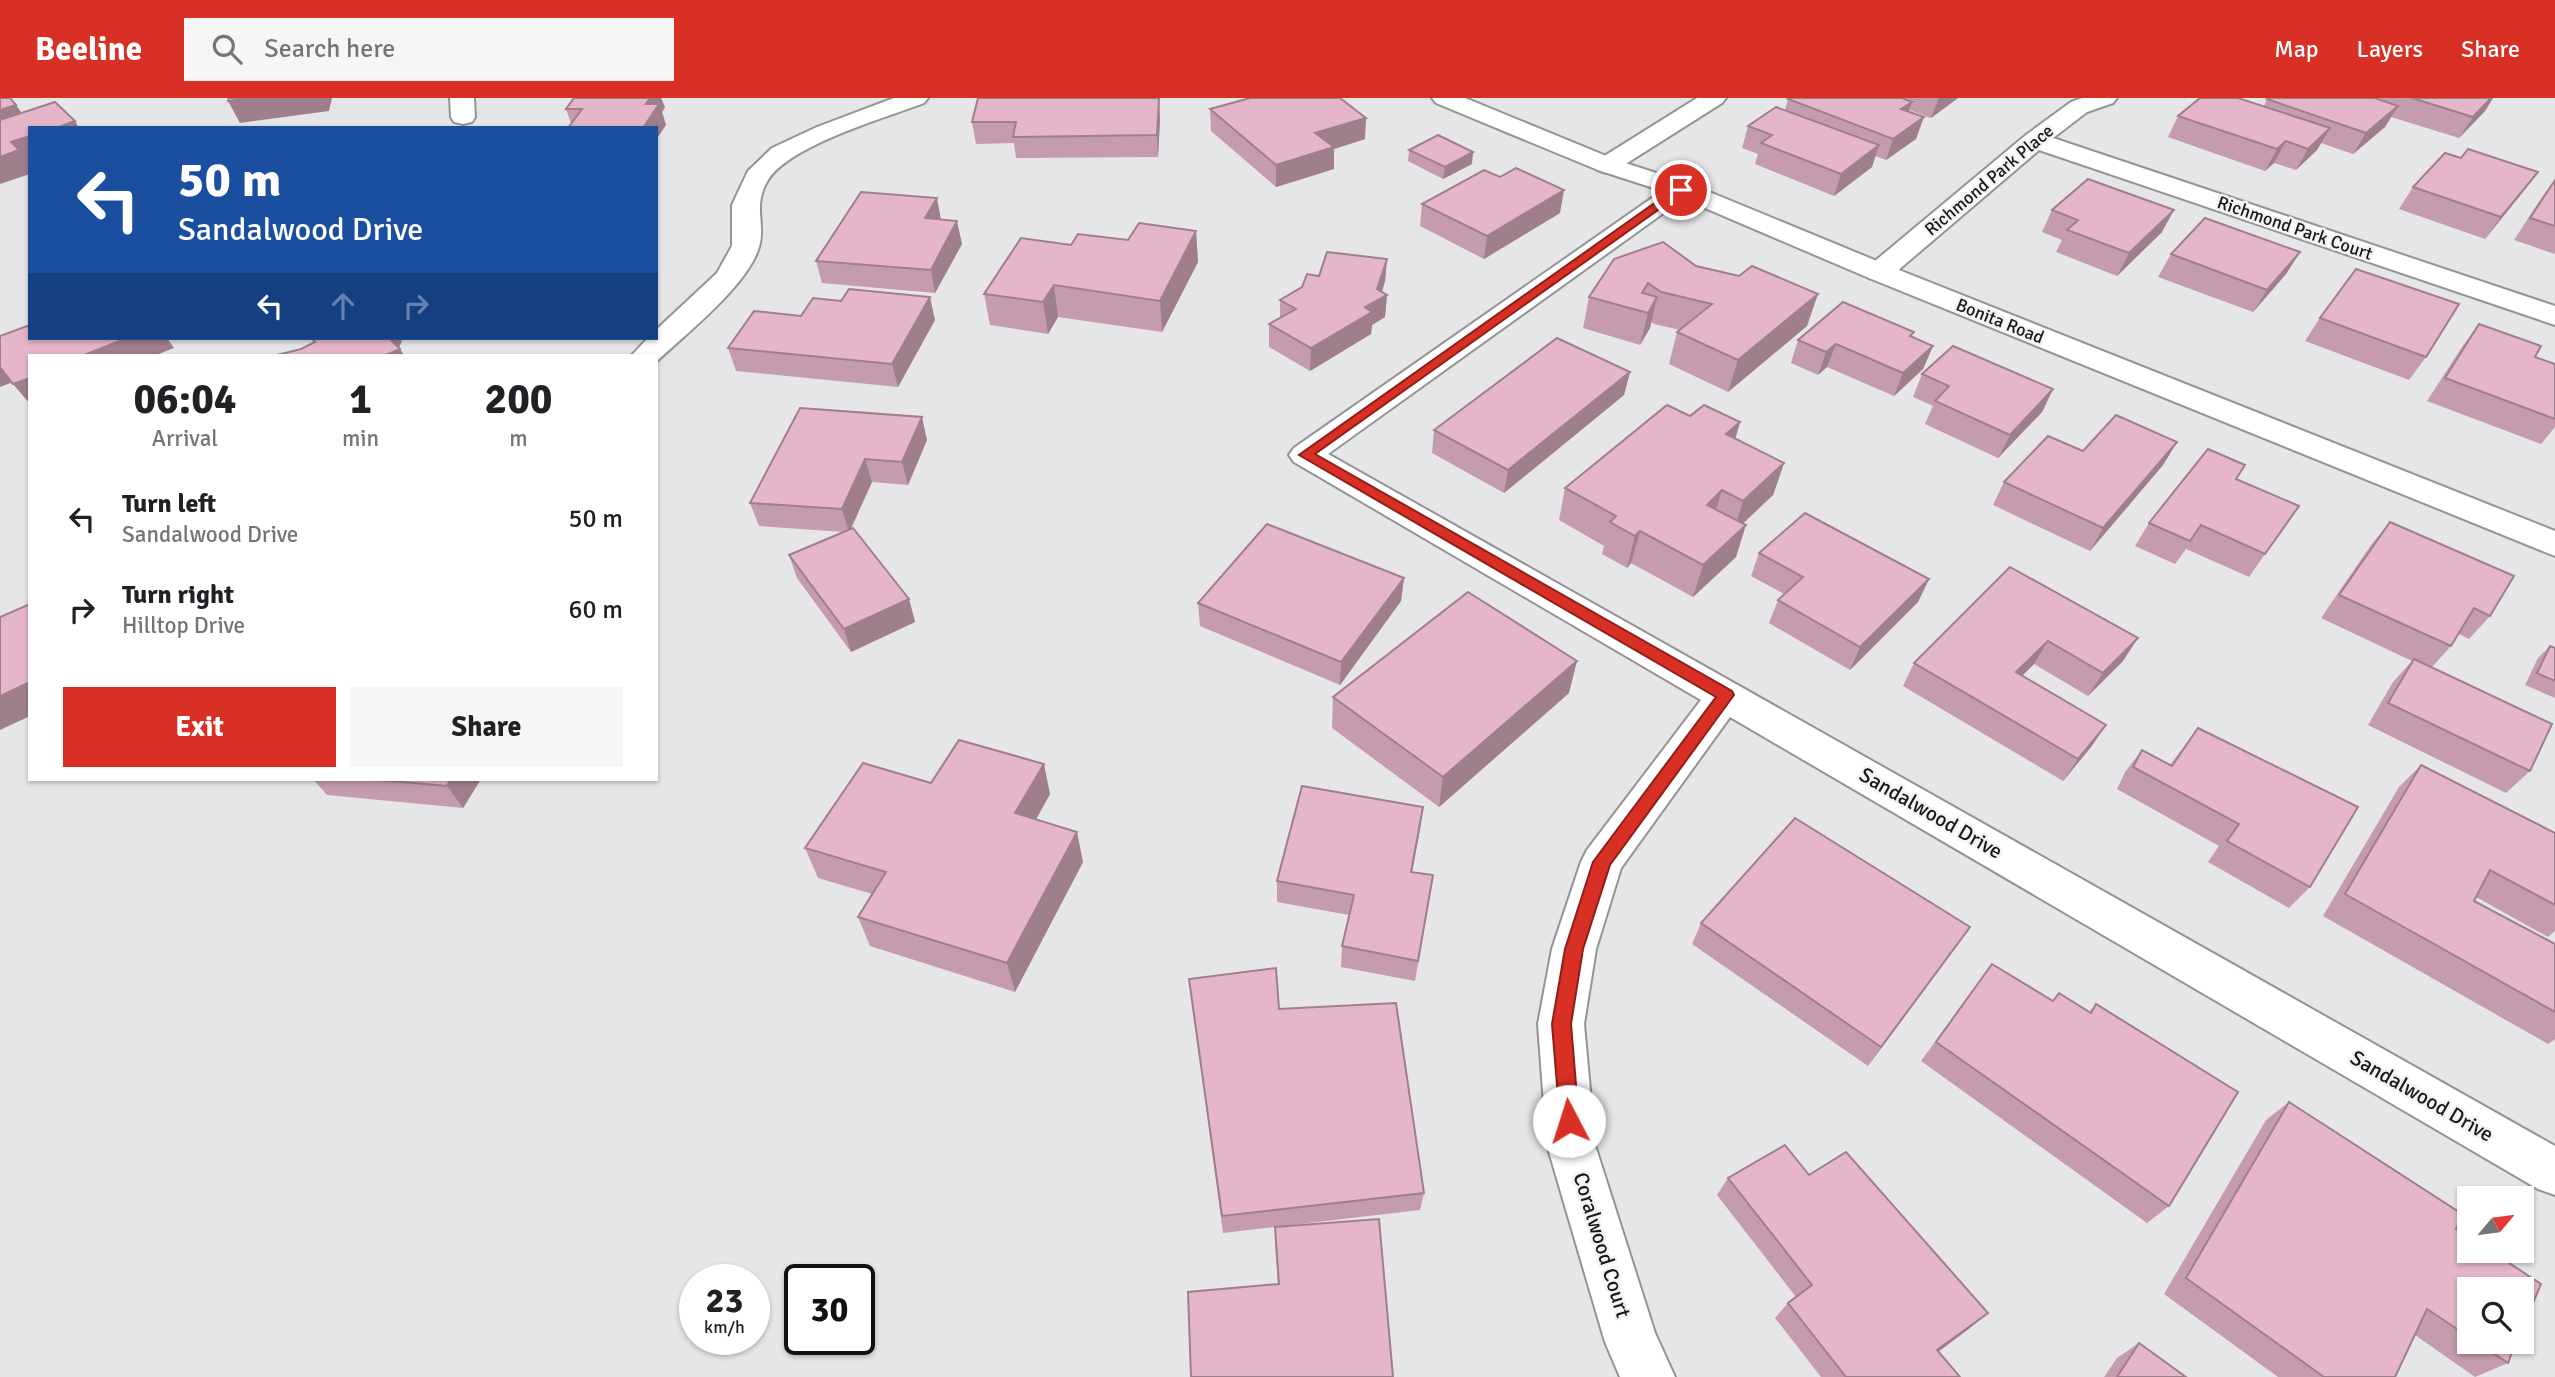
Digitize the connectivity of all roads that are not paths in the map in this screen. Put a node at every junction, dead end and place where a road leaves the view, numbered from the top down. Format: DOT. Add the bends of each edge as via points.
graph roads {
  1 [pos="916,98"];
  2 [pos="1444,98"];
  3 [pos="1714,98"];
  4 [pos="2105,98"];
  5 [pos="2035,139"];
  6 [pos="1607,165"];
  7 [pos="1681,190"];
  8 [pos="1879,272"];
  9 [pos="2555,316"];
  10 [pos="648,354"];
  11 [pos="2555,544"];
  12 [pos="1726,695"];
  13 [pos="2555,1172"];
  14 [pos="1648,1377"];
  1 -- 10 [label="street" via="781,153 757,176 745,205 746,246 728,278"];
  2 -- 6 [label="street, Bonita Road"];
  3 -- 6 [label="street"];
  4 -- 5 [label="street, Richmond Park Place" via="2078,107"];
  5 -- 8 [label="street, Richmond Park Place"];
  5 -- 9 [label="street, Richmond Park Court"];
  6 -- 7 [label="street, Bonita Road"];
  7 -- 8 [label="street, Bonita Road"];
  7 -- 12 [label="street, Sandalwood Drive" via="1305,455"];
  8 -- 11 [label="street, Bonita Road"];
  12 -- 13 [label="street, Sandalwood Drive"];
  12 -- 14 [label="street, Coralwood Court" via="1602,862 1574,949 1561,1024 1572,1145 1631,1342"];
}
